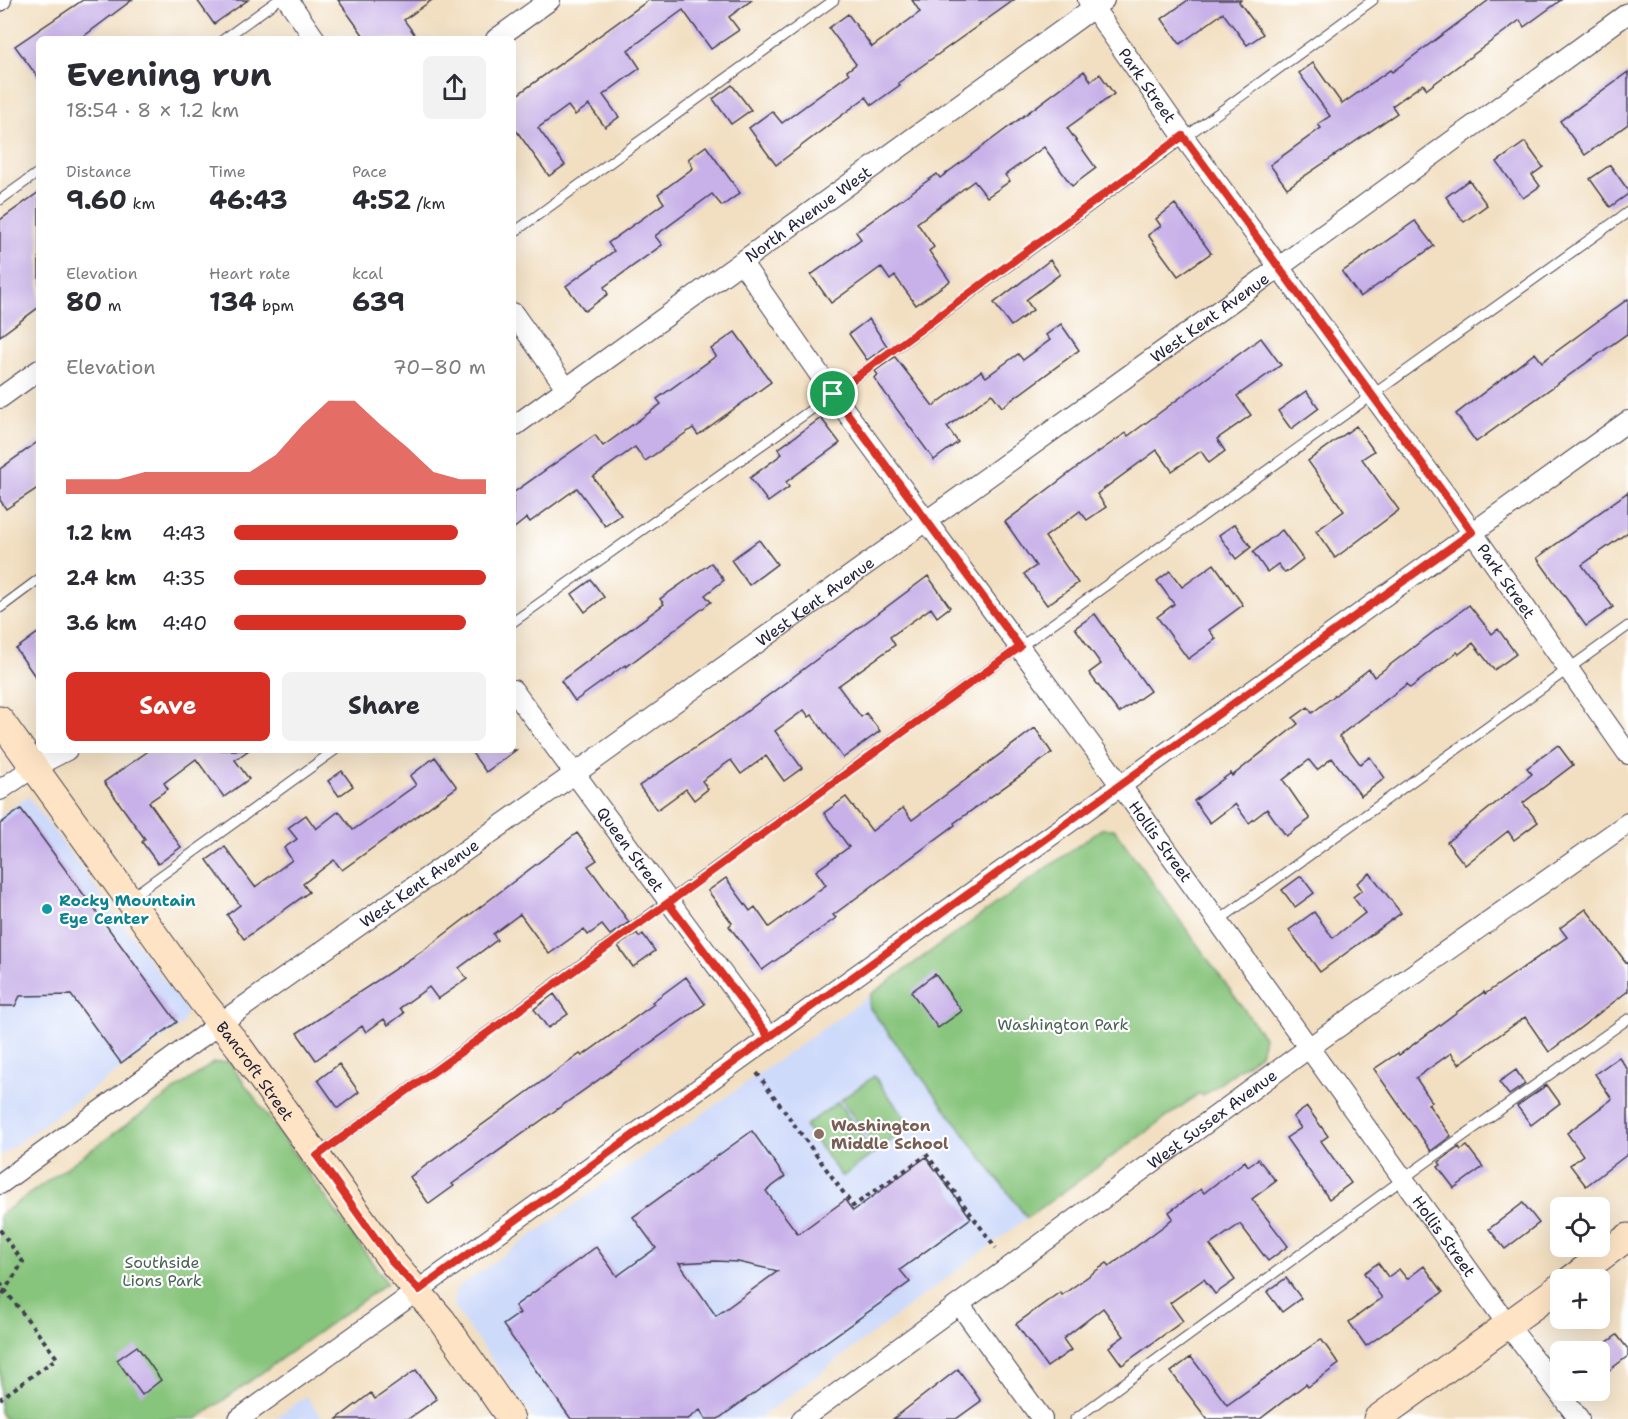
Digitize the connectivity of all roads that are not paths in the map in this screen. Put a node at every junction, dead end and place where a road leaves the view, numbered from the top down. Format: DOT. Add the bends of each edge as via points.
graph roads {
  1 [pos="278,0"];
  2 [pos="288,0"];
  3 [pos="550,0"];
  4 [pos="834,0"];
  5 [pos="1373,0"];
  6 [pos="1619,0"];
  7 [pos="1095,2"];
  8 [pos="1628,12"];
  9 [pos="228,36"];
  10 [pos="313,36"];
  11 [pos="500,36"];
  12 [pos="1183,136"];
  13 [pos="36,174"];
  14 [pos="0,200"];
  15 [pos="1628,212"];
  16 [pos="516,231"];
  17 [pos="742,263"];
  18 [pos="1279,268"];
  19 [pos="516,317"];
  20 [pos="36,372"];
  21 [pos="567,389"];
  22 [pos="833,394"];
  23 [pos="1373,394"];
  24 [pos="0,398"];
  25 [pos="1628,421"];
  26 [pos="516,425"];
  27 [pos="926,521"];
  28 [pos="1472,532"];
  29 [pos="36,581"];
  30 [pos="0,608"];
  31 [pos="516,620"];
  32 [pos="1628,626"];
  33 [pos="1020,647"];
  34 [pos="1568,670"];
  35 [pos="516,694"];
  36 [pos="0,720"];
  37 [pos="61,753"];
  38 [pos="331,753"];
  39 [pos="1628,754"];
  40 [pos="34,767"];
  41 [pos="573,775"];
  42 [pos="1120,785"];
  43 [pos="0,789"];
  44 [pos="1628,823"];
  45 [pos="129,899"];
  46 [pos="668,903"];
  47 [pos="1218,921"];
  48 [pos="1628,1019"];
  49 [pos="219,1024"];
  50 [pos="769,1037"];
  51 [pos="1310,1047"];
  52 [pos="317,1156"];
  53 [pos="1404,1178"];
  54 [pos="0,1184"];
  55 [pos="1628,1237"];
  56 [pos="1585,1269"];
  57 [pos="419,1290"];
  58 [pos="1550,1294"];
  59 [pos="960,1305"];
  60 [pos="1508,1324"];
  61 [pos="239,1419"];
  62 [pos="511,1419"];
  63 [pos="802,1419"];
  64 [pos="1042,1419"];
  65 [pos="1075,1419"];
  66 [pos="1377,1419"];
  67 [pos="1579,1419"];
  1 -- 9 [label="lane"];
  2 -- 10 [label="street"];
  3 -- 11 [label="street"];
  4 -- 16 [label="lane"];
  5 -- 12 [label="lane"];
  6 -- 8 [label="street"];
  7 -- 12 [label="street, Park Street"];
  7 -- 17 [label="street, North Avenue West"];
  8 -- 18 [label="street, West Kent Avenue"];
  12 -- 18 [label="street, Park Street"];
  12 -- 22 [label="lane"];
  13 -- 14 [label="lane"];
  15 -- 23 [label="lane"];
  17 -- 21 [label="street, North Avenue West"];
  17 -- 22 [label="street, Hollis Street"];
  18 -- 23 [label="street, Park Street"];
  18 -- 27 [label="street, West Kent Avenue"];
  19 -- 21 [label="street"];
  20 -- 24 [label="street"];
  21 -- 26 [label="street, North Avenue West"];
  22 -- 27 [label="street, Hollis Street"];
  22 -- 31 [label="lane"];
  23 -- 28 [label="street, Park Street"];
  23 -- 33 [label="lane"];
  25 -- 28 [label="street"];
  27 -- 33 [label="street, Hollis Street"];
  27 -- 41 [label="street, West Kent Avenue"];
  28 -- 34 [label="street, Park Street"];
  28 -- 42 [label="street"];
  29 -- 30 [label="lane"];
  32 -- 34 [label="lane"];
  33 -- 42 [label="street, Hollis Street"];
  33 -- 46 [label="lane"];
  34 -- 39 [label="street, Park Street"];
  34 -- 47 [label="lane"];
  35 -- 41 [label="street, Queen Street"];
  36 -- 40 [label="street, Bancroft Street"];
  37 -- 40 [label="street"];
  38 -- 45 [label="lane"];
  40 -- 43 [label="street"];
  40 -- 45 [label="street, Bancroft Street"];
  41 -- 46 [label="street, Queen Street"];
  41 -- 49 [label="street, West Kent Avenue"];
  42 -- 47 [label="street, Hollis Street"];
  42 -- 50 [label="street"];
  44 -- 51 [label="street, West Sussex Avenue"];
  45 -- 49 [label="street, Bancroft Street"];
  46 -- 50 [label="street, Queen Street"];
  46 -- 52 [label="lane"];
  47 -- 51 [label="street, Hollis Street"];
  48 -- 53 [label="lane"];
  49 -- 52 [label="street, Bancroft Street"];
  49 -- 54 [label="street, West Kent Avenue"];
  50 -- 57 [label="street"];
  51 -- 53 [label="street, Hollis Street"];
  51 -- 59 [label="street, West Sussex Avenue"];
  52 -- 57 [label="street, Bancroft Street" via="393,1263"];
  53 -- 60 [label="street, Hollis Street"];
  53 -- 65 [label="lane"];
  55 -- 56 [label="street"];
  57 -- 61 [label="street"];
  57 -- 62 [label="street, Bancroft Street"];
  58 -- 60 [label="street"];
  59 -- 63 [label="street, West Sussex Avenue"];
  59 -- 64 [label="street"];
  60 -- 66 [label="street"];
  60 -- 67 [label="street, Hollis Street"];
}
